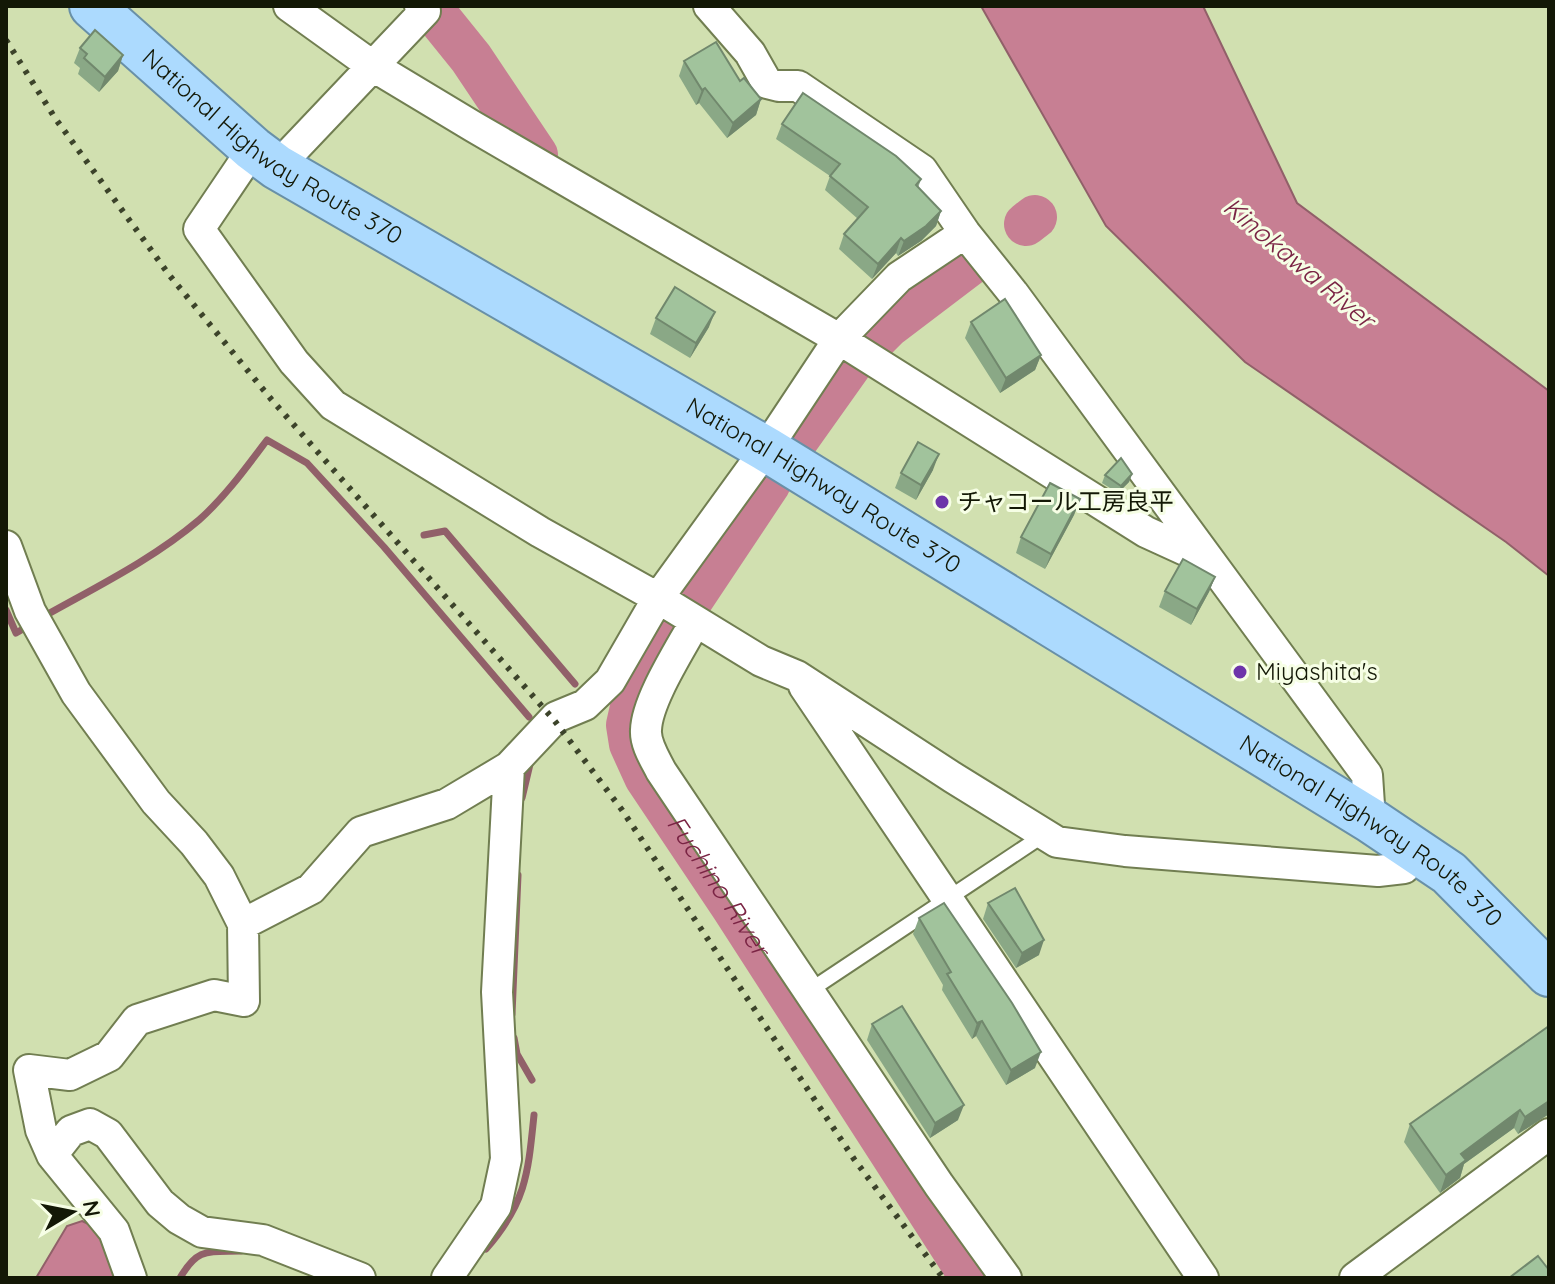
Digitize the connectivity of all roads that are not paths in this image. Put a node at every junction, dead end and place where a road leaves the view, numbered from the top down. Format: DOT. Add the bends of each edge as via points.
graph roads {
  1 [pos="92,6"];
  2 [pos="289,6"];
  3 [pos="420,6"];
  4 [pos="709,6"];
  5 [pos="371,65"];
  6 [pos="265,158"];
  7 [pos="965,233"];
  8 [pos="855,348"];
  9 [pos="766,449"];
  10 [pos="6,546"];
  11 [pos="1207,560"];
  12 [pos="678,611"];
  13 [pos="797,676"];
  14 [pos="509,767"];
  15 [pos="1370,820"];
  16 [pos="1045,834"];
  17 [pos="1414,850"];
  18 [pos="948,900"];
  19 [pos="243,924"];
  20 [pos="1549,974"];
  21 [pos="809,991"];
  22 [pos="1549,1134"];
  23 [pos="52,1155"];
  24 [pos="131,1278"];
  25 [pos="360,1278"];
  26 [pos="447,1278"];
  27 [pos="1006,1278"];
  28 [pos="1203,1278"];
  29 [pos="1355,1278"];
  1 -- 6 [label="highway, National Highway Route 370"];
  2 -- 5 [label="street"];
  3 -- 5 [label="street" via="425,11"];
  4 -- 7 [label="street" via="750,53 767,83 798,86 922,170"];
  5 -- 6 [label="street"];
  5 -- 8 [label="street"];
  6 -- 9 [label="highway, National Highway Route 370"];
  6 -- 12 [label="street" via="199,229 294,362 333,405"];
  7 -- 8 [label="street" via="899,277"];
  7 -- 11 [label="street"];
  8 -- 9 [label="street"];
  8 -- 11 [label="street" via="1146,532"];
  9 -- 12 [label="street"];
  9 -- 15 [label="highway, National Highway Route 370"];
  10 -- 19 [label="street" via="30,611 76,693 156,802 219,876"];
  11 -- 15 [label="street" via="1367,775"];
  12 -- 13 [label="street" via="761,661"];
  12 -- 14 [label="street" via="585,705 556,717"];
  12 -- 21 [label="street" via="649,710 647,742 661,771"];
  13 -- 16 [label="street"];
  13 -- 18 [label="street"];
  14 -- 19 [label="street" via="447,804 361,832 311,889"];
  14 -- 26 [label="street" via="497,992 506,1159 496,1206"];
  15 -- 17 [label="highway, National Highway Route 370"];
  16 -- 17 [label="street" via="1057,842 1125,851 1347,870 1404,868"];
  16 -- 18 [label="lane"];
  17 -- 20 [label="highway, National Highway Route 370" via="1449,873"];
  18 -- 21 [label="lane"];
  18 -- 28 [label="street"];
  19 -- 23 [label="street" via="244,1001 214,995 137,1020 109,1056 70,1075 29,1070 41,1130"];
  21 -- 27 [label="street"];
  22 -- 29 [label="street"];
  23 -- 24 [label="street" via="114,1231"];
  23 -- 25 [label="street" via="71,1131 90,1124 108,1134 160,1203 179,1219 202,1232 263,1240"];
}
